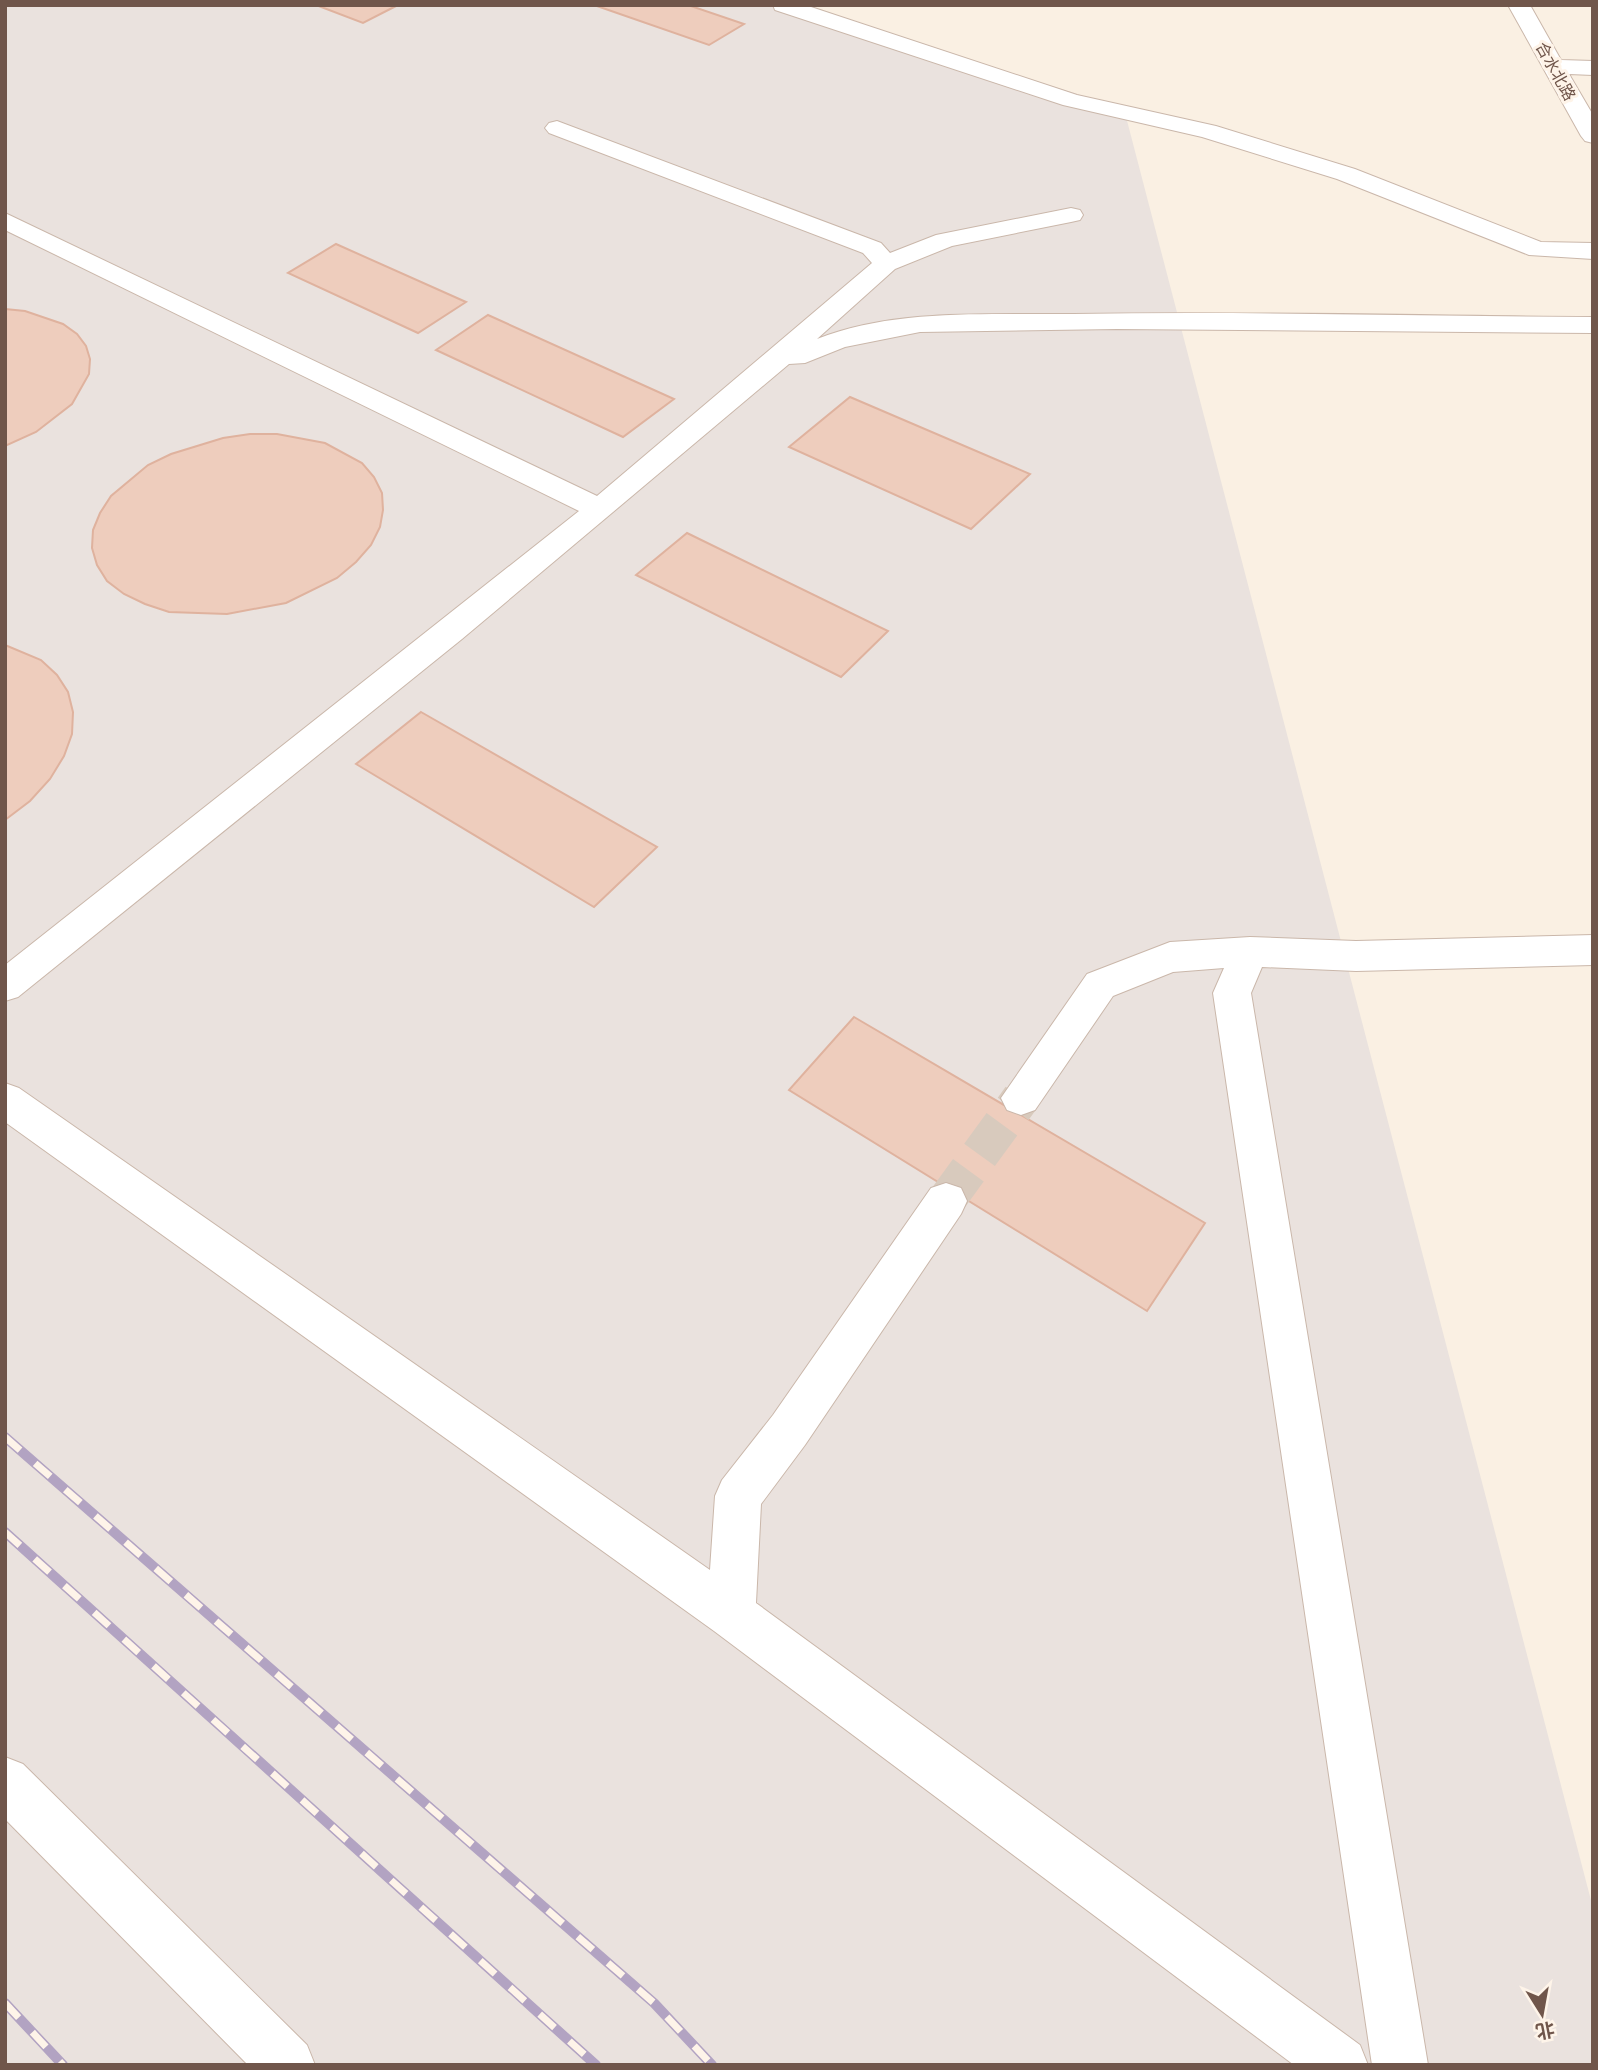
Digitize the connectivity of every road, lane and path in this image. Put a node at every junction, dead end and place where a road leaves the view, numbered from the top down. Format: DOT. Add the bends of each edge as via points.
graph roads {
  1 [pos="783,5"];
  2 [pos="1519,5"];
  3 [pos="1554,67"];
  4 [pos="1593,68"];
  5 [pos="557,128"];
  6 [pos="1593,136"];
  7 [pos="1071,215"];
  8 [pos="5,220"];
  9 [pos="1593,251"];
  10 [pos="886,264"];
  11 [pos="849,296"];
  12 [pos="920,324"];
  13 [pos="1593,325"];
  14 [pos="771,366"];
  15 [pos="600,509"];
  16 [pos="1593,950"];
  17 [pos="1250,951"];
  18 [pos="5,986"];
  19 [pos="1021,1098"];
  20 [pos="5,1100"];
  21 [pos="946,1201"];
  22 [pos="731,1614"];
  23 [pos="5,1782"];
  24 [pos="287,2065"];
  25 [pos="1340,2065"];
  26 [pos="1400,2065"];
  1 -- 9 [label="street" via="1071,100 1209,131 1346,174 1538,250"];
  2 -- 3 [label="street, 合水北路"];
  3 -- 4 [label="street"];
  3 -- 6 [label="street, 合水北路"];
  5 -- 10 [label="street" via="872,248"];
  7 -- 10 [label="street" via="945,240"];
  8 -- 15 [label="street"];
  10 -- 11 [label="street"];
  11 -- 12 [label="street"];
  11 -- 14 [label="street"];
  12 -- 13 [label="street"];
  12 -- 14 [label="street" via="838,340"];
  14 -- 15 [label="street"];
  15 -- 18 [label="street"];
  16 -- 17 [label="street" via="1356,956"];
  17 -- 19 [label="street" via="1170,957 1100,985"];
  17 -- 26 [label="street" via="1232,993"];
  20 -- 22 [label="street"];
  21 -- 22 [label="street" via="789,1430 738,1496"];
  22 -- 25 [label="street"];
  23 -- 24 [label="street"];
}
